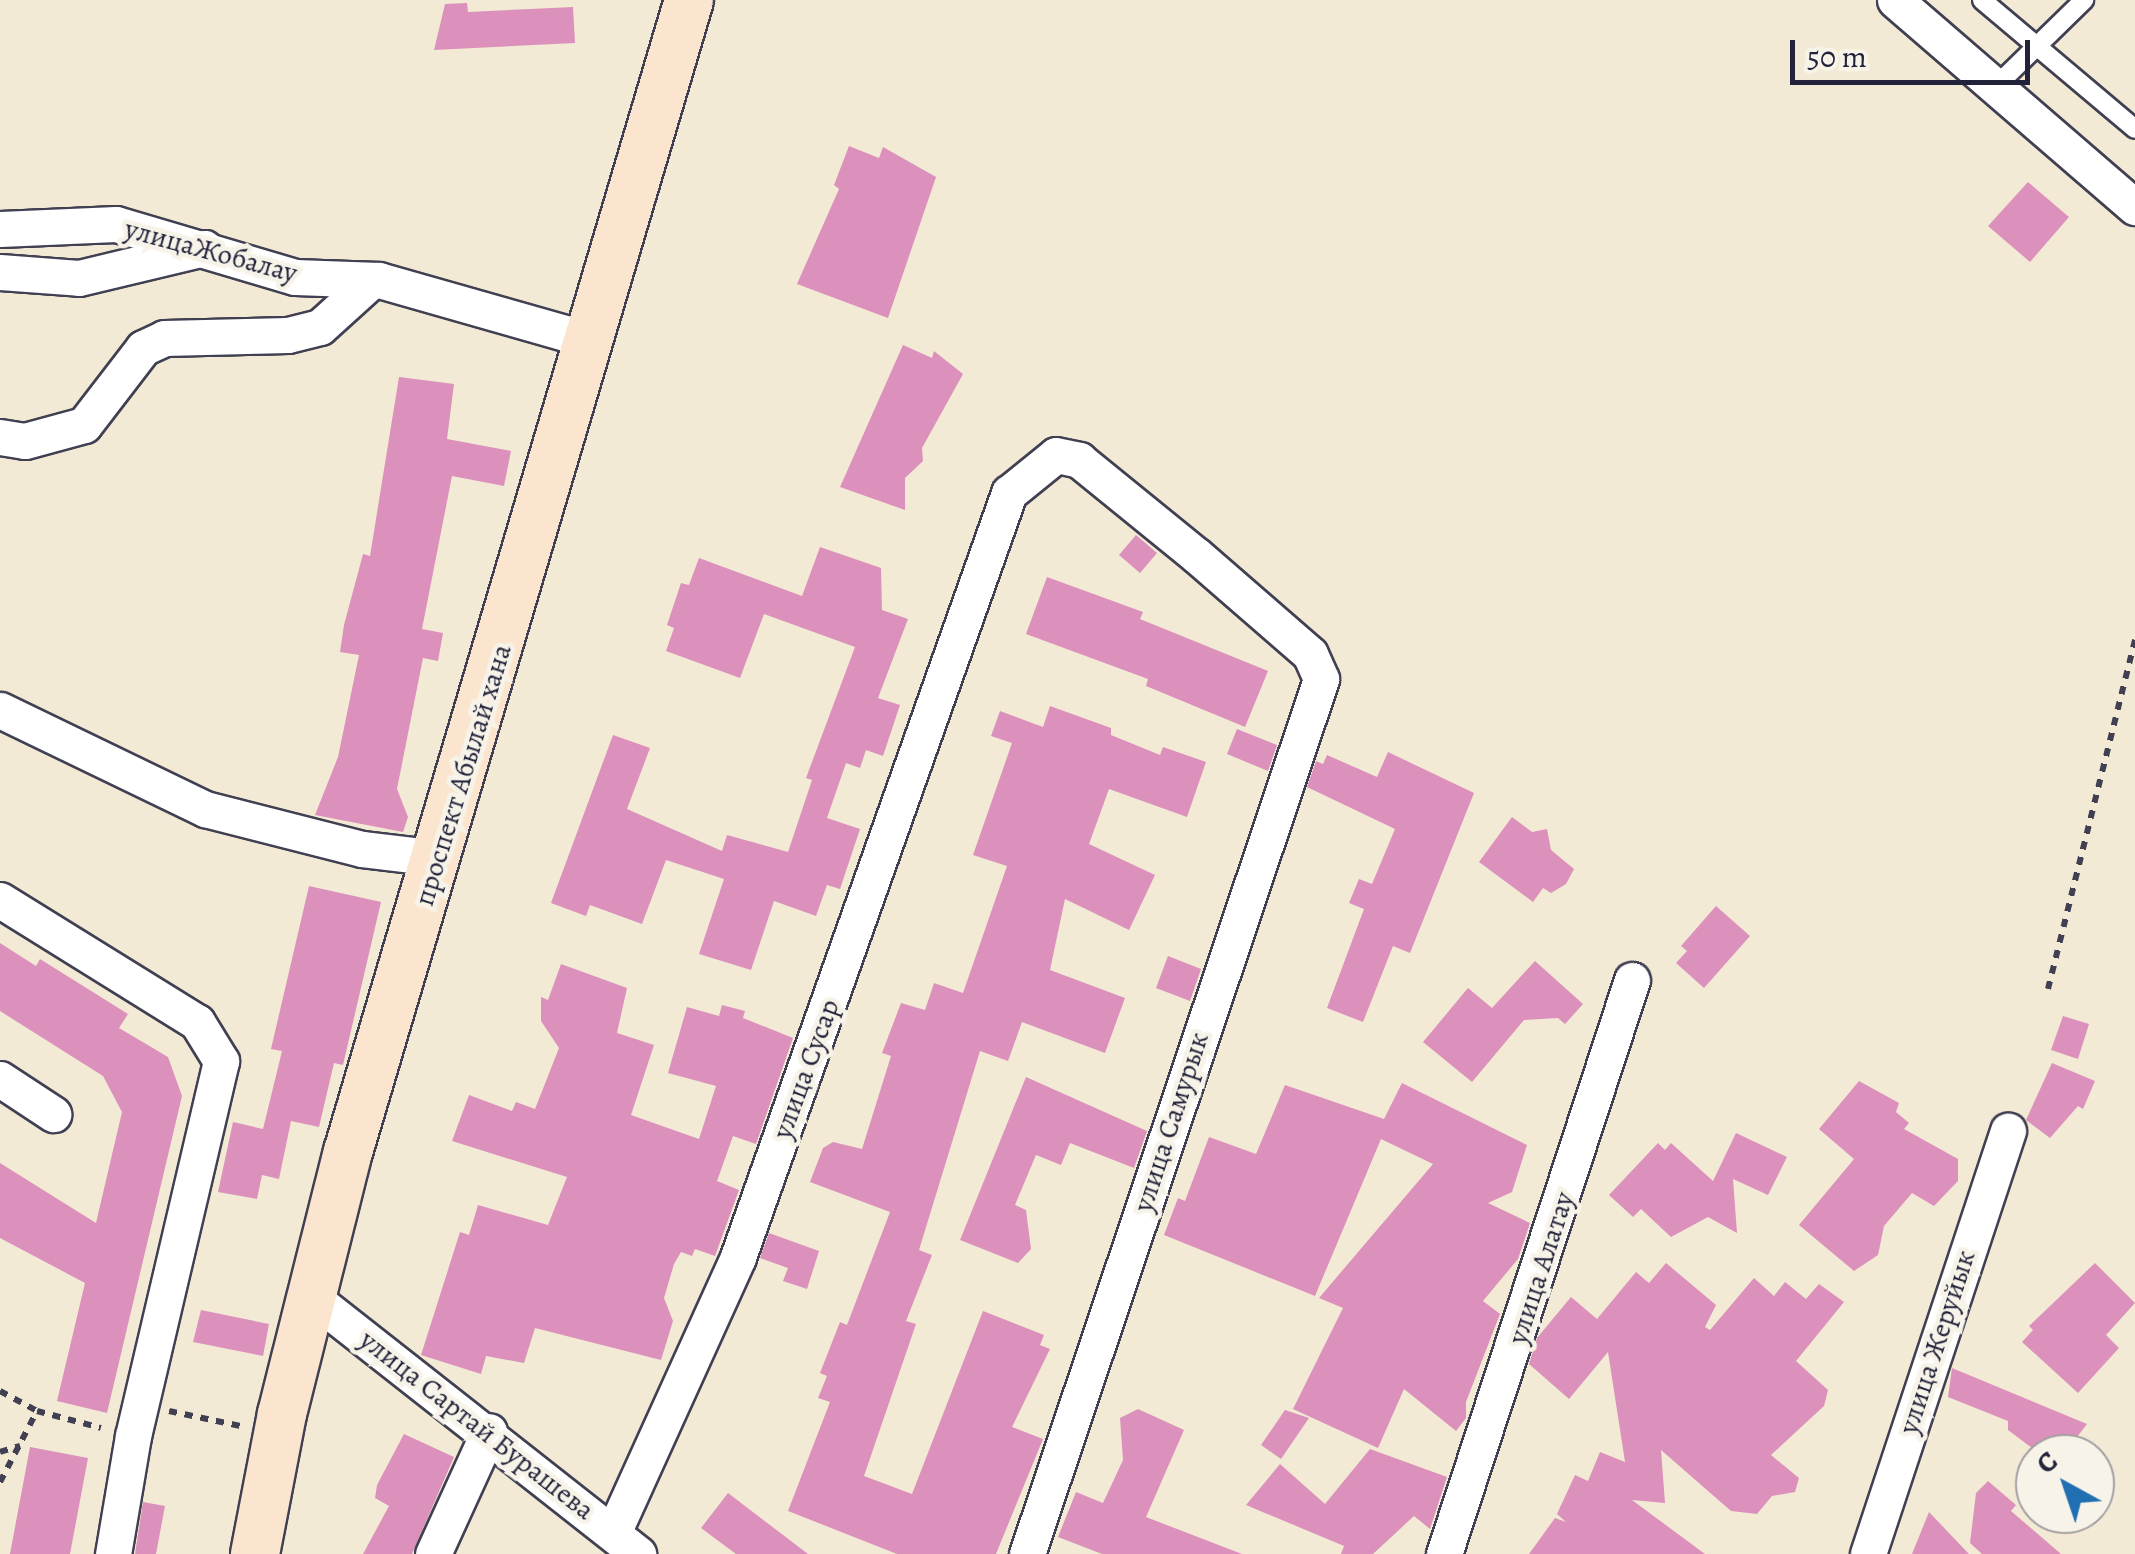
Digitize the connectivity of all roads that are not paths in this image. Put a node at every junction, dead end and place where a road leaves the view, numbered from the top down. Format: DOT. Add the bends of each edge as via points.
graph roads {
  1 [pos="690,0"];
  2 [pos="1895,0"];
  3 [pos="2084,0"];
  4 [pos="1988,2"];
  5 [pos="2040,42"];
  6 [pos="1997,85"];
  7 [pos="2135,128"];
  8 [pos="2135,208"];
  9 [pos="0,230"];
  10 [pos="204,248"];
  11 [pos="1,272"];
  12 [pos="372,280"];
  13 [pos="593,341"];
  14 [pos="0,437"];
  15 [pos="1317,692"];
  16 [pos="0,710"];
  17 [pos="437,858"];
  18 [pos="0,900"];
  19 [pos="1632,980"];
  20 [pos="0,1080"];
  21 [pos="53,1114"];
  22 [pos="2008,1131"];
  23 [pos="314,1298"];
  24 [pos="488,1430"];
  25 [pos="626,1544"];
  26 [pos="113,1554"];
  27 [pos="255,1554"];
  28 [pos="434,1554"];
  29 [pos="1027,1554"];
  30 [pos="1444,1554"];
  31 [pos="1868,1554"];
  1 -- 13 [label="main road, проспект Абылай хана"];
  2 -- 6 [label="street"];
  3 -- 5 [label="lane"];
  4 -- 5 [label="lane"];
  5 -- 6 [label="lane"];
  5 -- 7 [label="lane"];
  6 -- 8 [label="street"];
  9 -- 10 [label="street, улицаЖобалау" via="116,224"];
  10 -- 11 [label="street" via="79,278"];
  10 -- 12 [label="street, улицаЖобалау" via="296,276"];
  12 -- 13 [label="street, улицаЖобалау"];
  12 -- 14 [label="street" via="320,327 288,335 164,338 124,369 84,425 26,441"];
  13 -- 17 [label="main road, проспект Абылай хана"];
  15 -- 25 [label="street, улица Сусар" via="1321,679 1310,654 1079,460 1056,455 1039,463 1009,493 738,1257"];
  15 -- 29 [label="street, улица Самурык"];
  16 -- 17 [label="street" via="205,810 362,849"];
  17 -- 23 [label="main road, проспект Абылай хана" via="348,1152"];
  18 -- 26 [label="street" via="198,1022 222,1061 133,1436"];
  19 -- 30 [label="street, улица Алатау"];
  20 -- 21 [label="street"];
  22 -- 31 [label="street, улица Жеруйык"];
  23 -- 24 [label="street, улица Сартай Бурашева"];
  23 -- 27 [label="main road, проспект Абылай хана" via="282,1414"];
  24 -- 25 [label="street, улица Сартай Бурашева"];
  24 -- 28 [label="street"];
}
